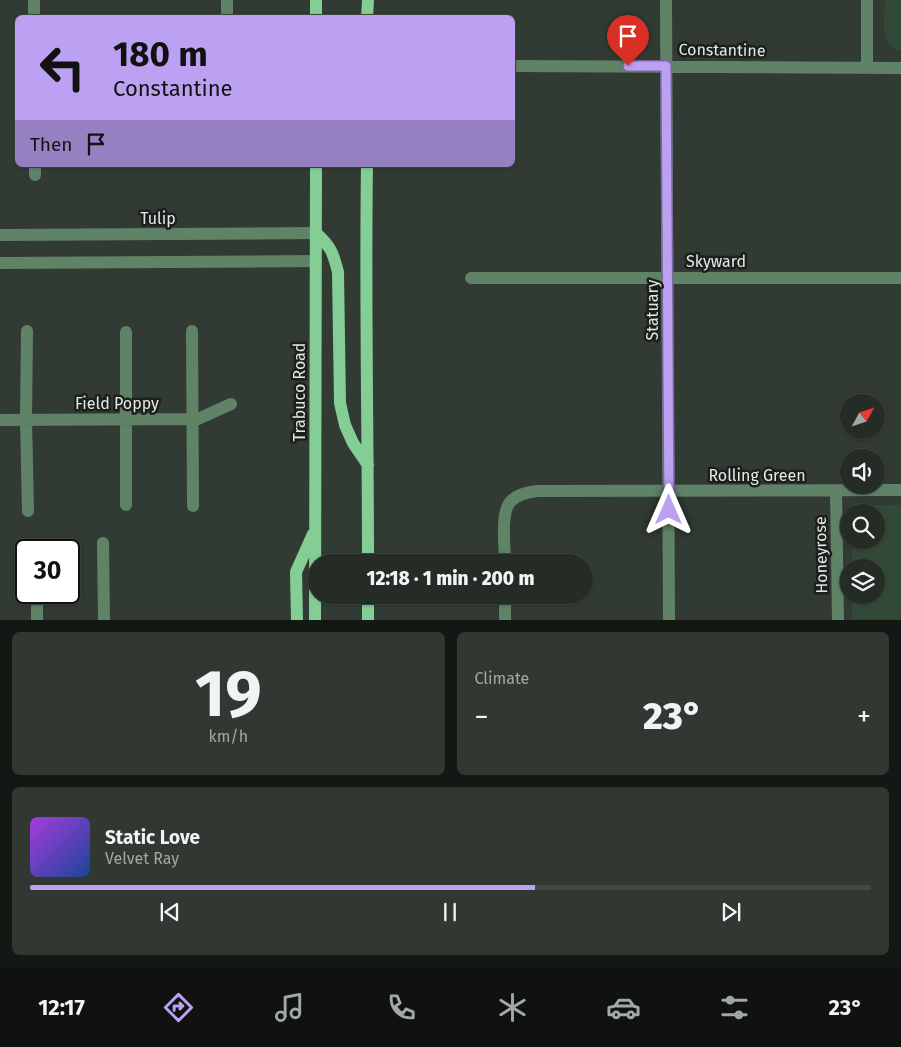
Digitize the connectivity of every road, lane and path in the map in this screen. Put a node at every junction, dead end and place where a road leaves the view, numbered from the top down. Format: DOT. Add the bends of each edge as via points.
graph roads {
  1 [pos="34,0"];
  2 [pos="227,0"];
  3 [pos="316,0"];
  4 [pos="368,0"];
  5 [pos="666,0"];
  6 [pos="868,0"];
  7 [pos="34,15"];
  8 [pos="227,15"];
  9 [pos="316,15"];
  10 [pos="368,15"];
  11 [pos="515,66"];
  12 [pos="666,66"];
  13 [pos="867,68"];
  14 [pos="901,68"];
  15 [pos="316,167"];
  16 [pos="367,167"];
  17 [pos="316,233"];
  18 [pos="0,235"];
  19 [pos="316,261"];
  20 [pos="0,263"];
  21 [pos="668,277"];
  22 [pos="471,278"];
  23 [pos="901,278"];
  24 [pos="27,330"];
  25 [pos="192,331"];
  26 [pos="126,332"];
  27 [pos="231,404"];
  28 [pos="192,418"];
  29 [pos="26,419"];
  30 [pos="126,419"];
  31 [pos="0,420"];
  32 [pos="368,465"];
  33 [pos="901,490"];
  34 [pos="669,491"];
  35 [pos="836,491"];
  36 [pos="126,505"];
  37 [pos="193,506"];
  38 [pos="28,511"];
  39 [pos="316,527"];
  40 [pos="103,543"];
  41 [pos="368,554"];
  42 [pos="505,554"];
  43 [pos="37,604"];
  44 [pos="368,604"];
  45 [pos="505,604"];
  46 [pos="37,620"];
  47 [pos="104,620"];
  48 [pos="297,620"];
  49 [pos="315,620"];
  50 [pos="368,620"];
  51 [pos="505,620"];
  52 [pos="669,620"];
  53 [pos="838,620"];
  1 -- 7 [label="street"];
  2 -- 8 [label="street"];
  3 -- 9 [label="main road"];
  4 -- 10 [label="main road"];
  5 -- 12 [label="street, Statuary"];
  6 -- 13 [label="street"];
  11 -- 12 [label="street, Constantine"];
  12 -- 13 [label="street, Constantine"];
  12 -- 21 [label="street, Statuary"];
  13 -- 14 [label="street, Constantine"];
  15 -- 17 [label="main road, Trabuco Road"];
  16 -- 32 [label="main road"];
  17 -- 18 [label="street, Tulip"];
  17 -- 19 [label="main road, Trabuco Road"];
  17 -- 32 [label="main road" via="328,245 338,272 340,402 345,425"];
  19 -- 20 [label="street"];
  19 -- 39 [label="main road, Trabuco Road"];
  21 -- 22 [label="street, Skyward"];
  21 -- 23 [label="street, Skyward"];
  21 -- 34 [label="street, Statuary"];
  24 -- 29 [label="street"];
  25 -- 28 [label="street"];
  26 -- 30 [label="street"];
  27 -- 28 [label="street, Field Poppy"];
  28 -- 30 [label="street, Field Poppy"];
  28 -- 37 [label="street"];
  29 -- 30 [label="street, Field Poppy"];
  29 -- 31 [label="street, Field Poppy"];
  29 -- 38 [label="street"];
  30 -- 36 [label="street"];
  32 -- 41 [label="main road"];
  33 -- 35 [label="street, Rolling Green"];
  34 -- 35 [label="street, Rolling Green"];
  34 -- 42 [label="street, Rolling Green" via="537,491 516,496 505,514"];
  34 -- 52 [label="street, Statuary"];
  35 -- 53 [label="street, Honeyrose"];
  39 -- 48 [label="main road" via="296,572"];
  39 -- 49 [label="main road, Trabuco Road"];
  40 -- 47 [label="street"];
  43 -- 46 [label="street"];
  44 -- 50 [label="main road"];
  45 -- 51 [label="street"];
}
